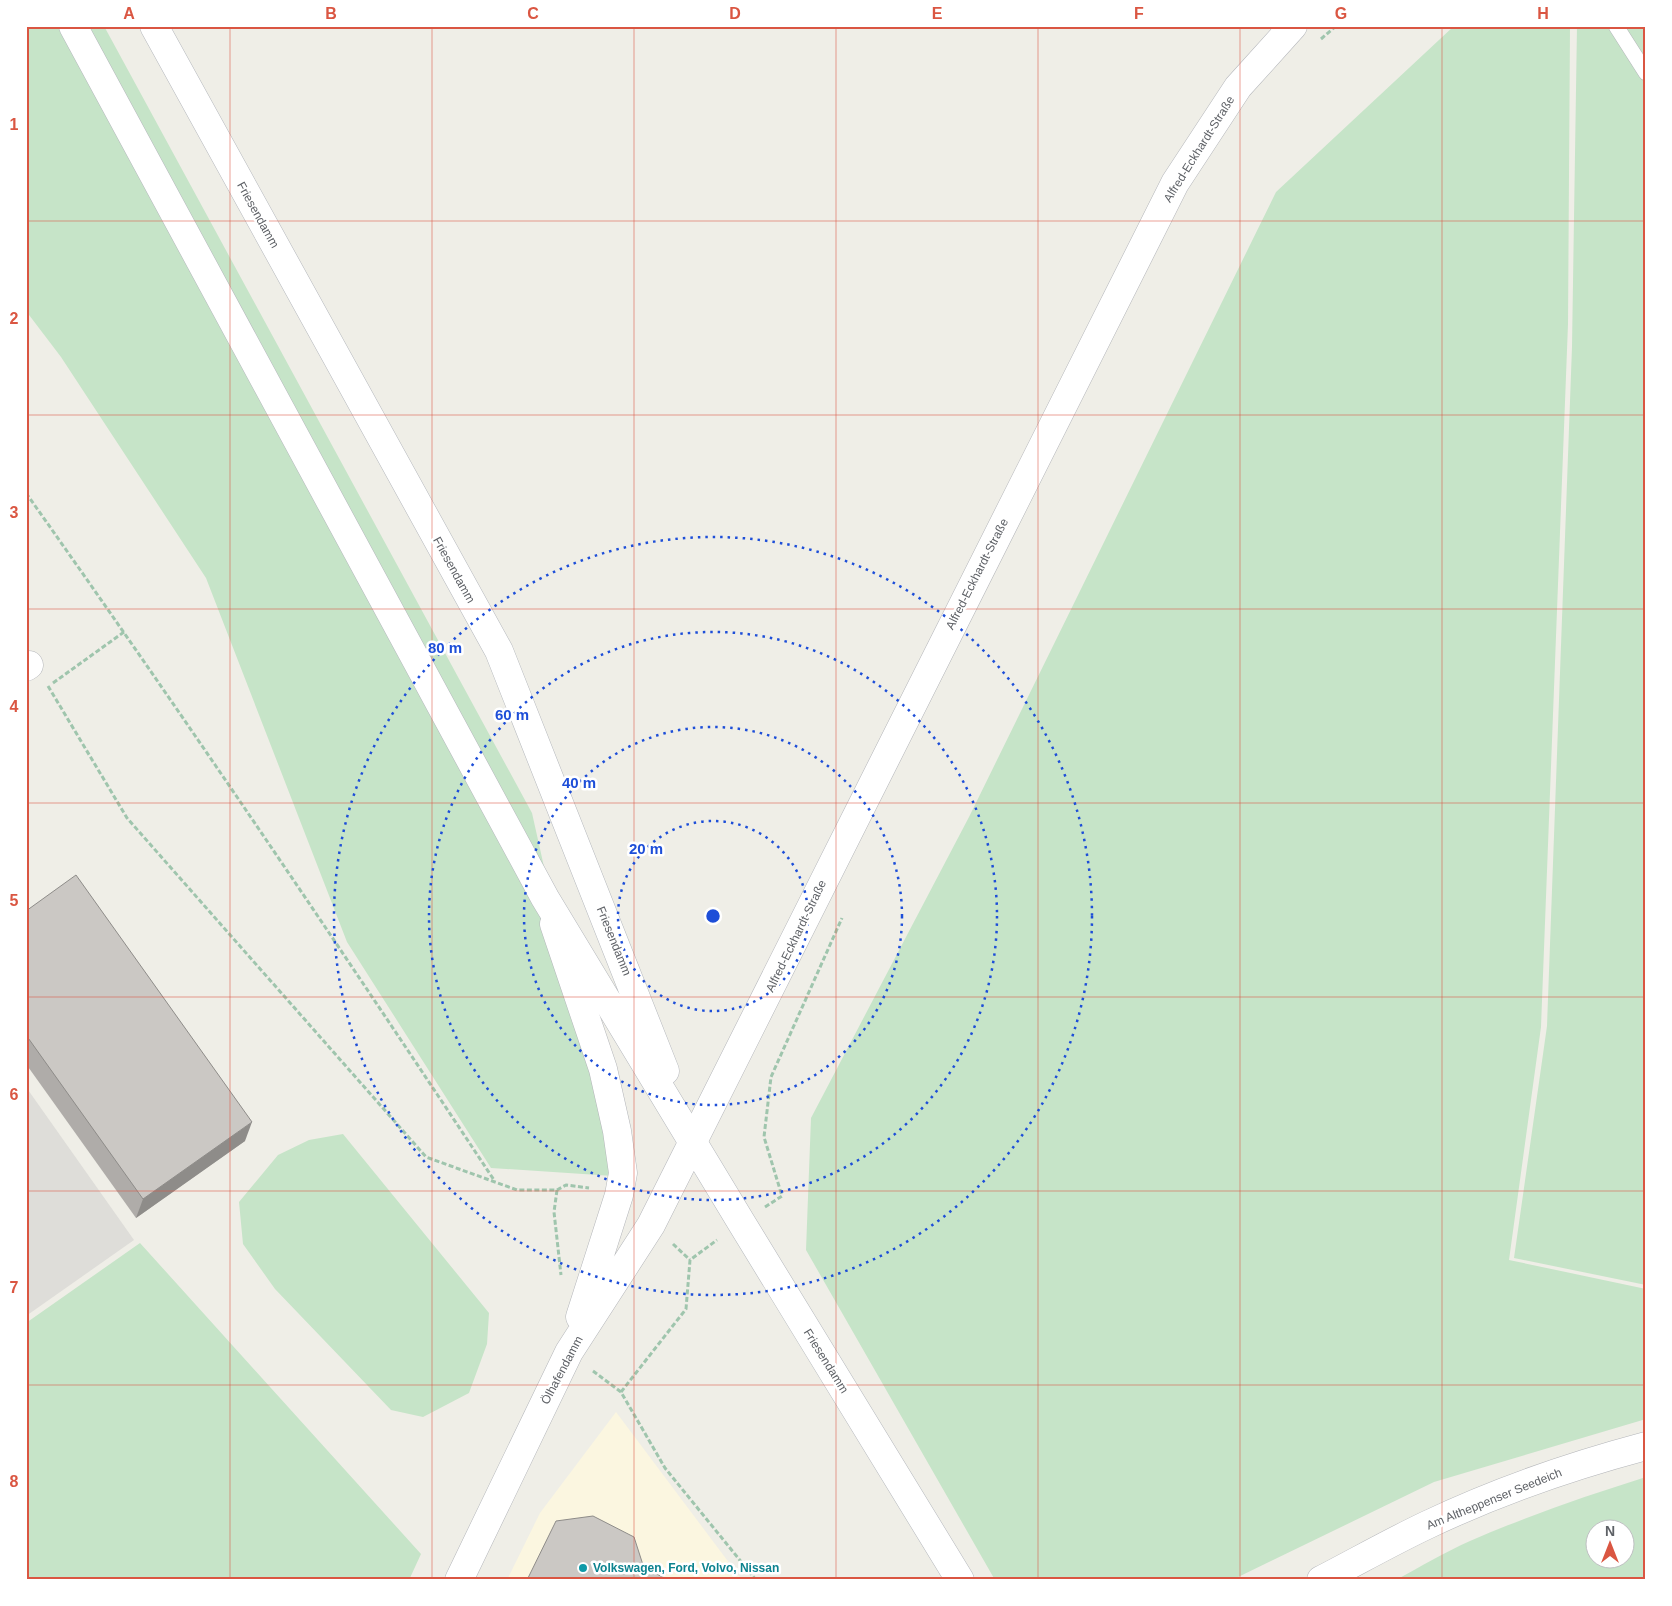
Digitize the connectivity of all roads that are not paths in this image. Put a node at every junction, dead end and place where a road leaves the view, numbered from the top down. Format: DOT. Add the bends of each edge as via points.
graph roads {
  1 [pos="73,26"];
  2 [pos="154,26"];
  3 [pos="1293,26"];
  4 [pos="1616,26"];
  5 [pos="1646,73"];
  6 [pos="546,898"];
  7 [pos="693,1142"];
  8 [pos="569,1352"];
  9 [pos="1646,1446"];
  10 [pos="459,1580"];
  11 [pos="960,1580"];
  12 [pos="1321,1580"];
  1 -- 6 [label="main road, Friesendamm"];
  2 -- 7 [label="main road, Friesendamm" via="499,652"];
  3 -- 7 [label="main road, Alfred-Eckhardt-Straße" via="1238,87 1175,183"];
  4 -- 5 [label="lane"];
  6 -- 7 [label="main road, Friesendamm"];
  6 -- 8 [label="main road, Friesendamm" via="603,1069 623,1173 619,1195"];
  7 -- 8 [label="main road, Ölhafendamm" via="651,1225"];
  7 -- 11 [label="main road, Friesendamm"];
  8 -- 10 [label="main road, Ölhafendamm"];
  9 -- 12 [label="main road, Am Altheppenser Seedeich" via="1514,1488 1426,1526"];
}
